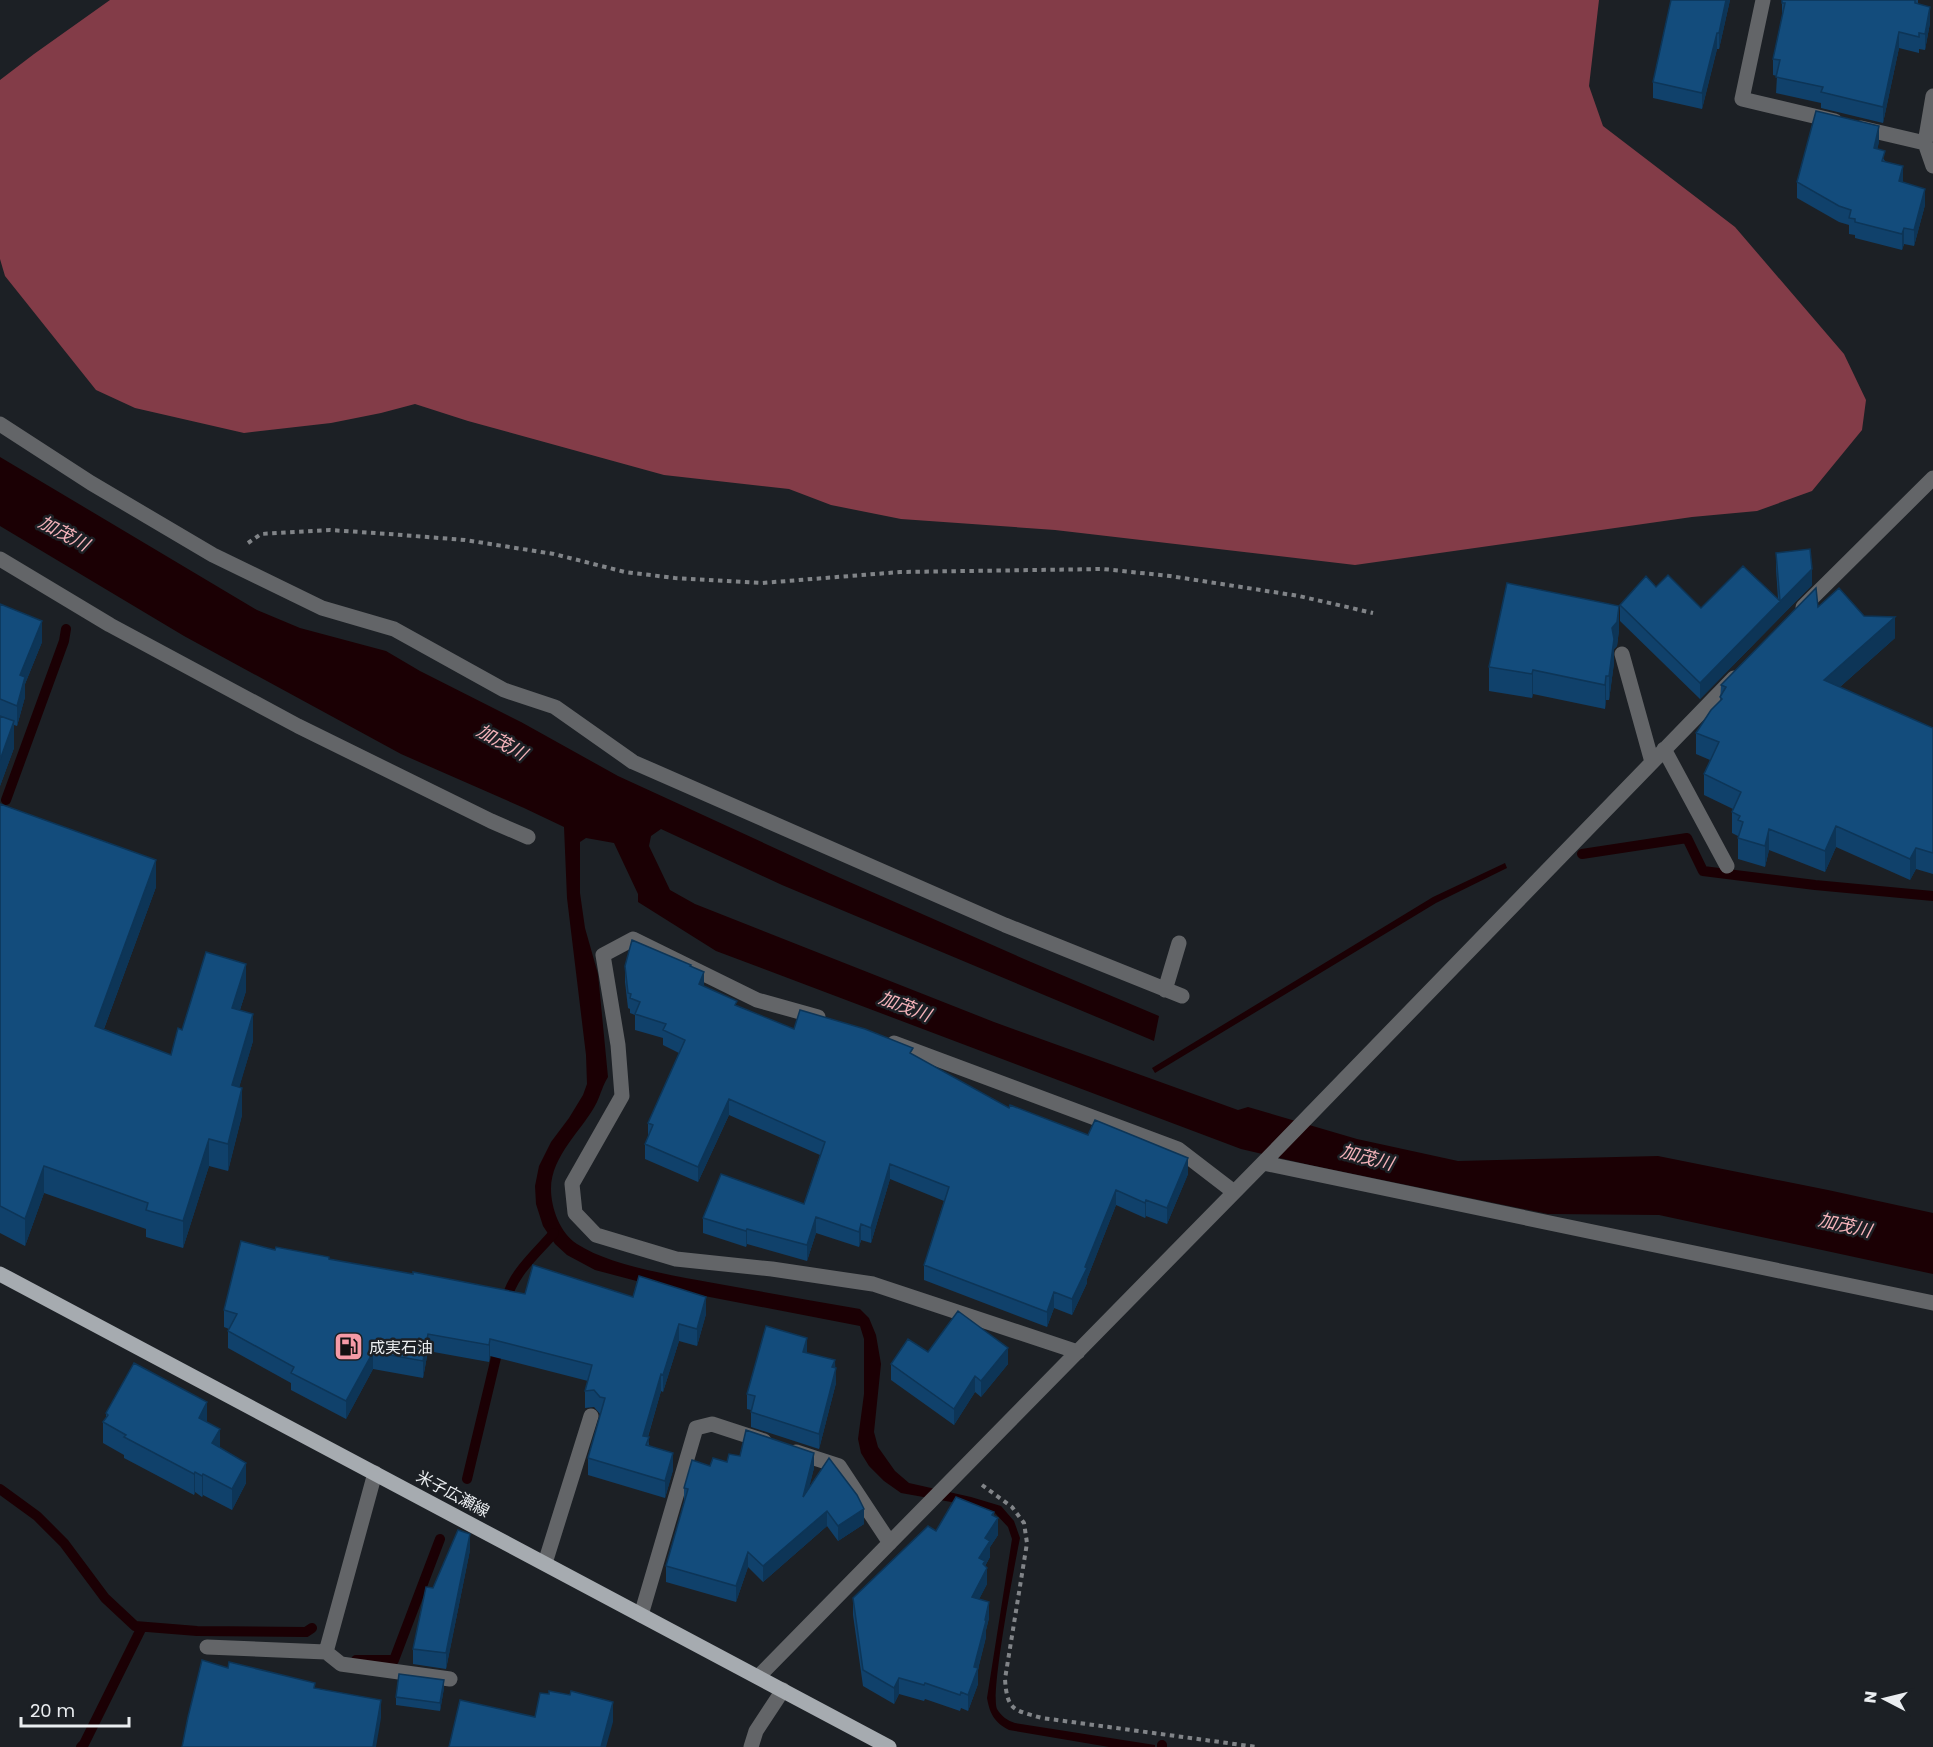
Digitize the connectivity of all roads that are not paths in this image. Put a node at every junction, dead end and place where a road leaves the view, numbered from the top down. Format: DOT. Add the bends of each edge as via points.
graph roads {
  1 [pos="1763,0"];
  2 [pos="1933,96"];
  3 [pos="1925,143"];
  4 [pos="1933,166"];
  5 [pos="0,424"];
  6 [pos="1933,478"];
  7 [pos="0,559"];
  8 [pos="1793,618"];
  9 [pos="1622,654"];
  10 [pos="1744,667"];
  11 [pos="1664,749"];
  12 [pos="1652,762"];
  13 [pos="528,837"];
  14 [pos="1727,866"];
  15 [pos="1179,942"];
  16 [pos="1166,990"];
  17 [pos="1182,996"];
  18 [pos="831,1021"];
  19 [pos="885,1039"];
  20 [pos="1263,1163"];
  21 [pos="1234,1192"];
  22 [pos="0,1274"];
  23 [pos="1933,1303"];
  24 [pos="1078,1352"];
  25 [pos="591,1416"];
  26 [pos="375,1473"];
  27 [pos="890,1543"];
  28 [pos="545,1563"];
  29 [pos="641,1614"];
  30 [pos="207,1647"];
  31 [pos="326,1652"];
  32 [pos="758,1677"];
  33 [pos="450,1678"];
  34 [pos="783,1690"];
  35 [pos="751,1747"];
  36 [pos="889,1747"];
  1 -- 3 [label="street" via="1742,99"];
  2 -- 3 [label="street"];
  3 -- 4 [label="street"];
  5 -- 16 [label="street" via="222,560 322,608 394,629 504,690 555,707 633,762 1005,925"];
  6 -- 8 [label="street"];
  7 -- 13 [label="street" via="110,625 298,726"];
  9 -- 12 [label="street"];
  10 -- 11 [label="street"];
  11 -- 12 [label="street"];
  11 -- 14 [label="street"];
  12 -- 20 [label="street"];
  15 -- 16 [label="street"];
  16 -- 17 [label="street"];
  18 -- 24 [label="street" via="757,1000 633,939 603,956 622,1096 572,1184 576,1213 596,1235 676,1259 873,1284"];
  19 -- 21 [label="street" via="1178,1149"];
  20 -- 21 [label="street"];
  20 -- 23 [label="street"];
  21 -- 24 [label="street"];
  22 -- 26 [label="main road, 米子広瀬線"];
  24 -- 27 [label="street"];
  25 -- 28 [label="street"];
  26 -- 28 [label="main road, 米子広瀬線"];
  26 -- 31 [label="street"];
  27 -- 29 [label="street" via="839,1466 712,1424 696,1428"];
  27 -- 32 [label="street"];
  28 -- 29 [label="main road, 米子広瀬線"];
  29 -- 32 [label="main road, 米子広瀬線"];
  30 -- 31 [label="street"];
  31 -- 33 [label="street" via="340,1664"];
  32 -- 34 [label="main road, 米子広瀬線"];
  34 -- 35 [label="street" via="756,1731"];
  34 -- 36 [label="main road, 米子広瀬線"];
}
